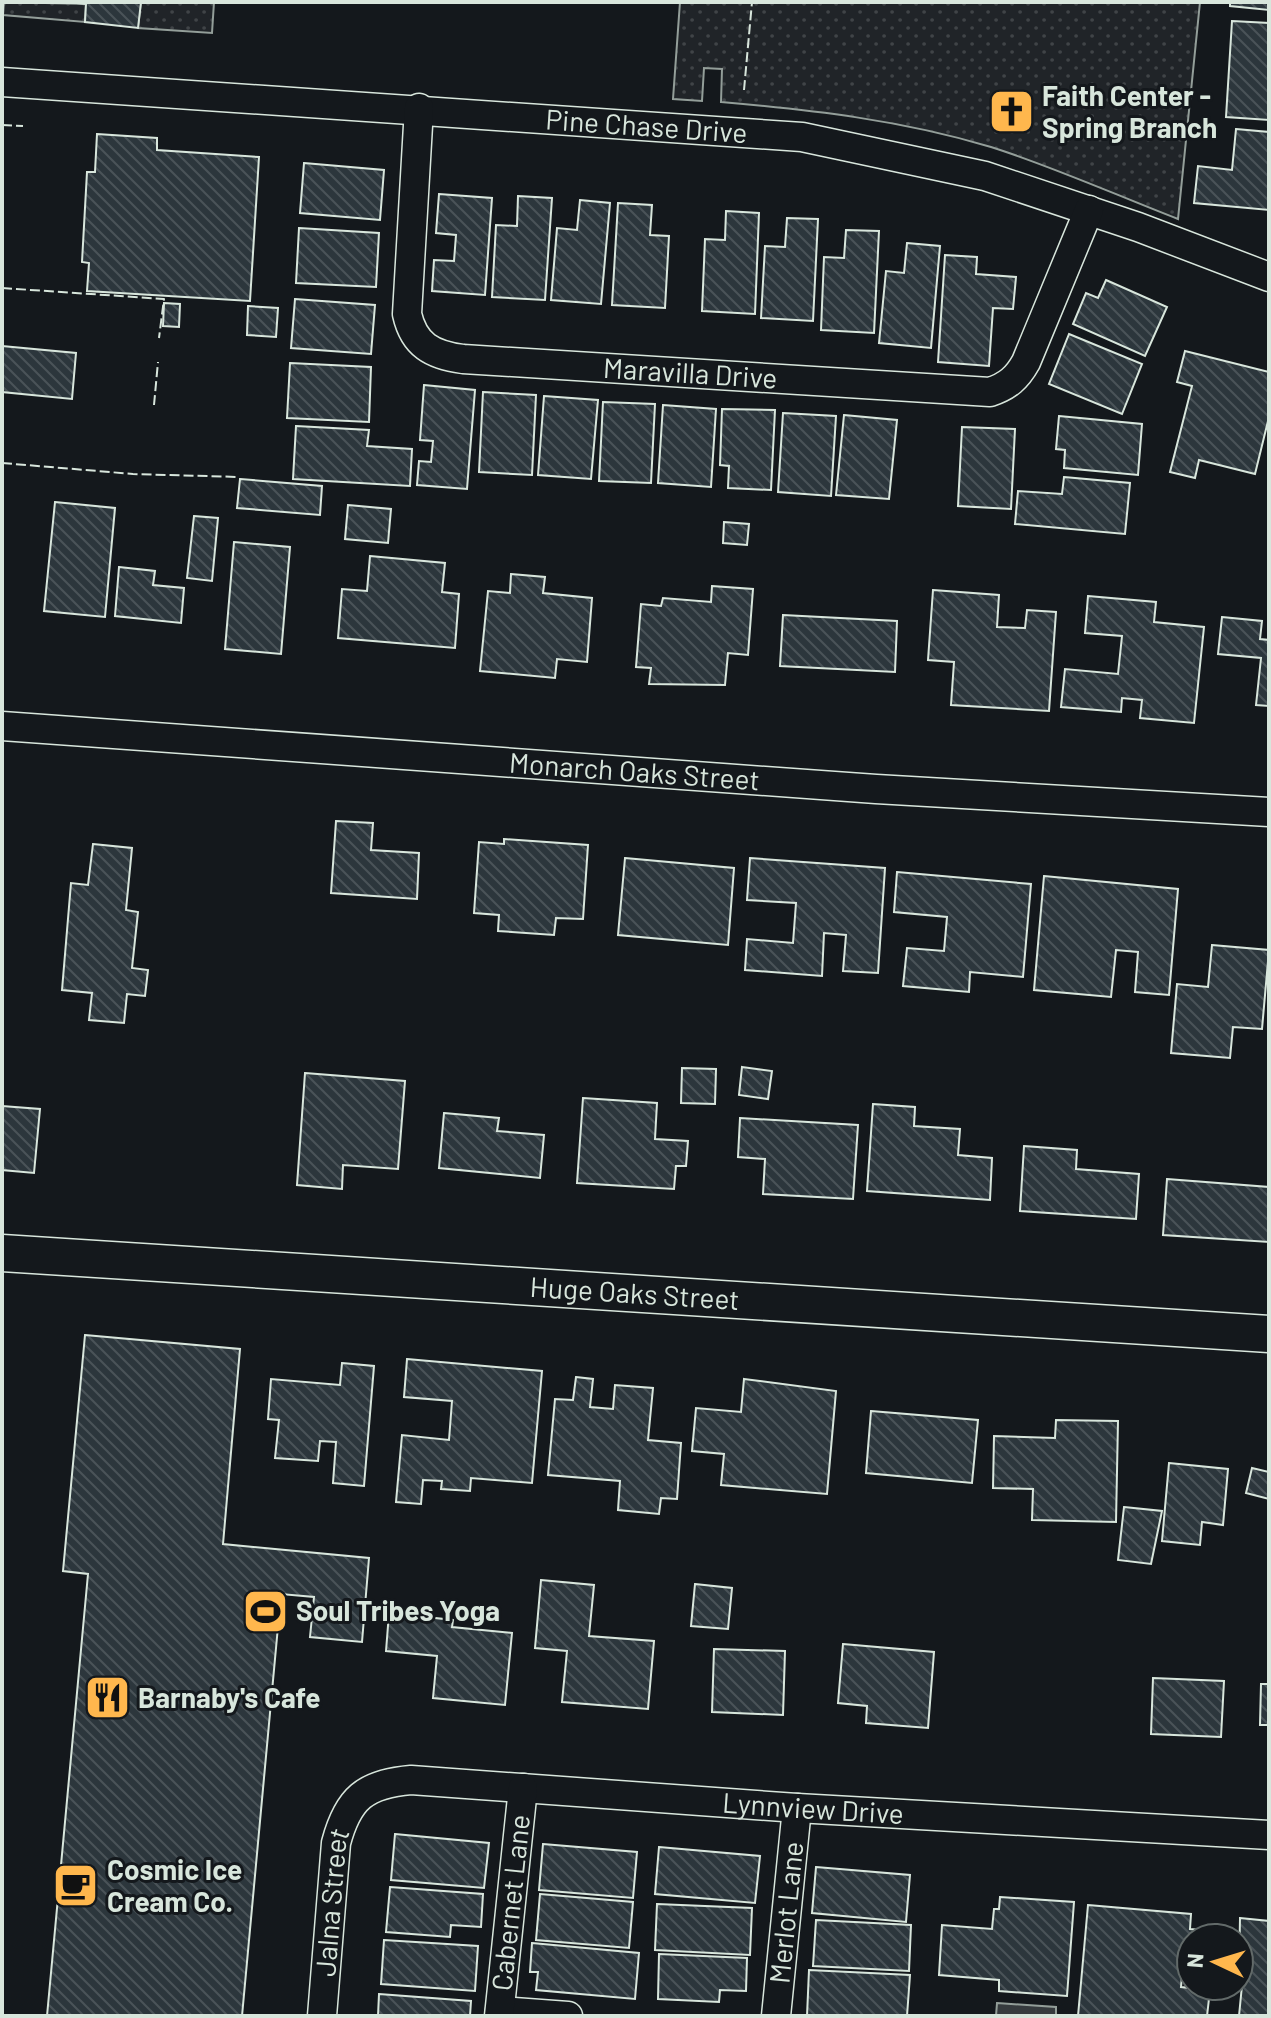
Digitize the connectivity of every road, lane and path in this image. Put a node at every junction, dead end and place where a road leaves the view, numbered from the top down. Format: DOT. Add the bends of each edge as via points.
graph roads {
  1 [pos="2,82"];
  2 [pos="419,108"];
  3 [pos="1089,210"];
  4 [pos="1269,277"];
  5 [pos="2,726"];
  6 [pos="1269,812"];
  7 [pos="2,1253"];
  8 [pos="1269,1334"];
  9 [pos="523,1788"];
  10 [pos="361,1794"];
  11 [pos="797,1808"];
  12 [pos="1269,1835"];
  13 [pos="500,2014"];
  14 [pos="322,2016"];
  15 [pos="568,2016"];
  16 [pos="776,2016"];
  1 -- 2 [label="street, Pine Chase Drive"];
  2 -- 3 [label="street, Pine Chase Drive" via="802,137 985,176"];
  2 -- 3 [label="street, Maravilla Drive" via="407,314 418,341 431,352 454,358 990,392 1017,377 1026,362"];
  3 -- 4 [label="street, Pine Chase Drive"];
  5 -- 6 [label="street, Monarch Oaks Street"];
  7 -- 8 [label="street, Huge Oaks Street"];
  9 -- 10 [label="street, Lynnview Drive" via="411,1780 384,1782"];
  9 -- 11 [label="street, Lynnview Drive"];
  9 -- 13 [label="street, Cabernet Lane"];
  10 -- 14 [label="street, Jalna Street" via="344,1815 336,1843"];
  11 -- 12 [label="street, Lynnview Drive"];
  11 -- 16 [label="street, Merlot Lane"];
  13 -- 15 [label="street"];
}
